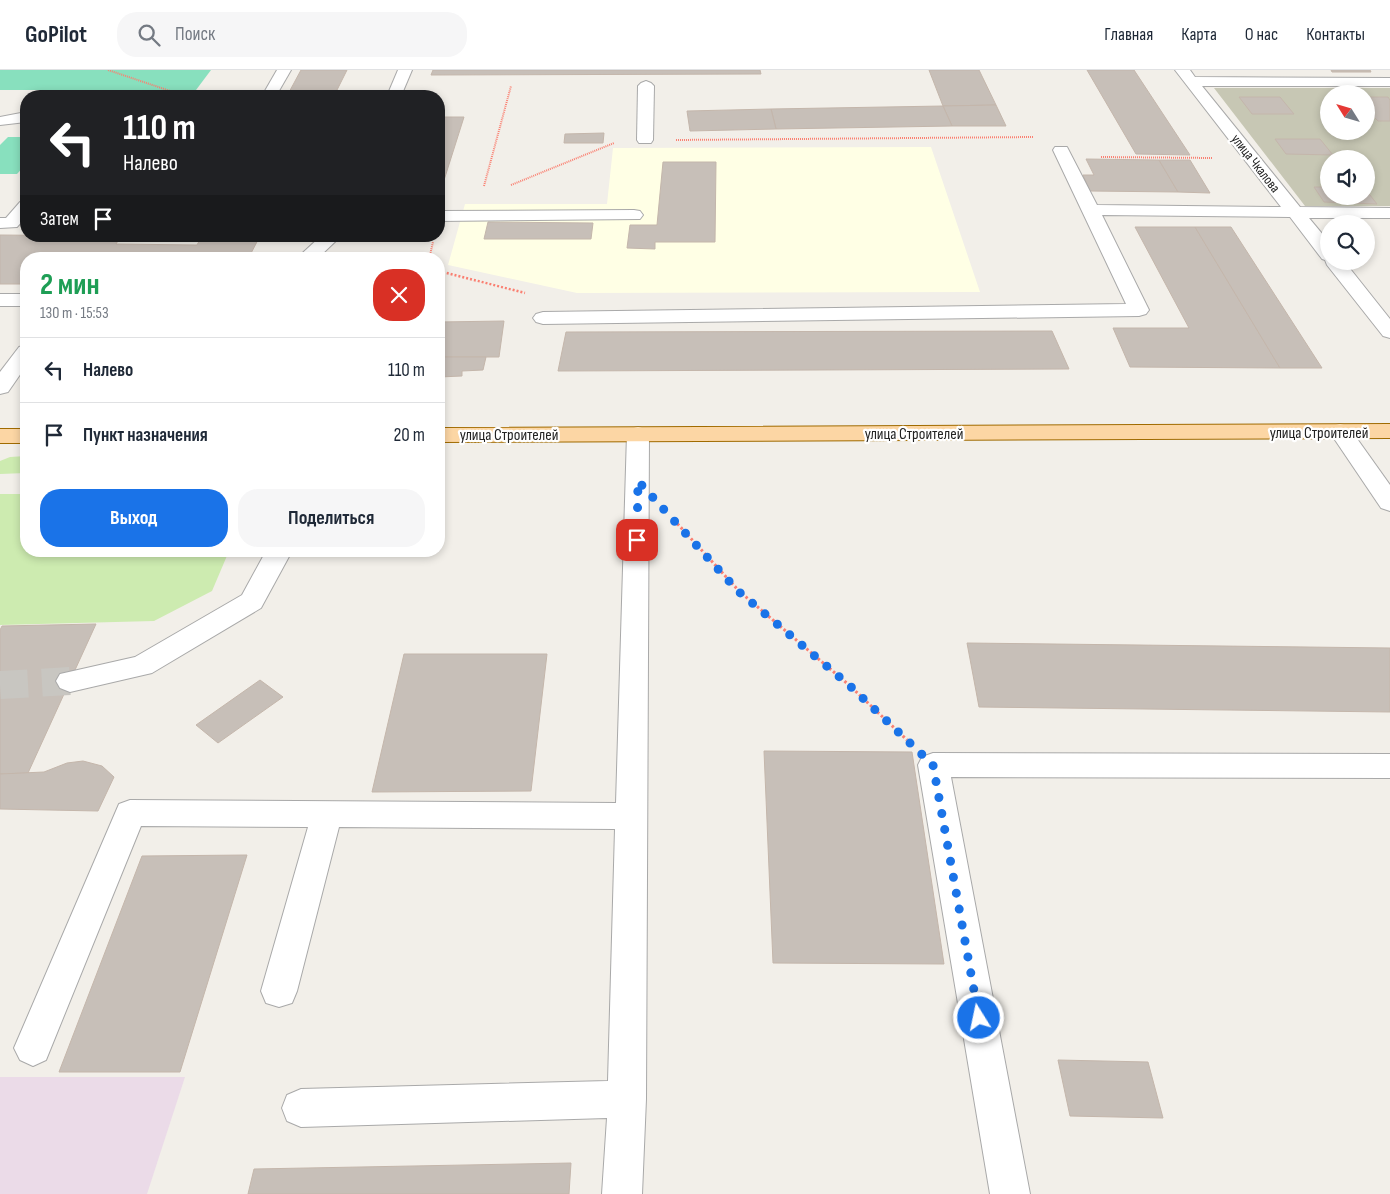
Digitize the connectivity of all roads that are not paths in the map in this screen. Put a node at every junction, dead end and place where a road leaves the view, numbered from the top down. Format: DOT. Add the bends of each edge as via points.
graph roads {
  1 [pos="284,70"];
  2 [pos="405,70"];
  3 [pos="1187,75"];
  4 [pos="1390,82"];
  5 [pos="646,86"];
  6 [pos="272,90"];
  7 [pos="397,90"];
  8 [pos="20,118"];
  9 [pos="1,122"];
  10 [pos="645,135"];
  11 [pos="1062,153"];
  12 [pos="1090,210"];
  13 [pos="1294,212"];
  14 [pos="20,213"];
  15 [pos="1390,213"];
  16 [pos="634,215"];
  17 [pos="445,216"];
  18 [pos="0,223"];
  19 [pos="325,242"];
  20 [pos="1320,244"];
  21 [pos="313,252"];
  22 [pos="1341,270"];
  23 [pos="0,300"];
  24 [pos="20,300"];
  25 [pos="543,318"];
  26 [pos="1390,332"];
  27 [pos="20,359"];
  28 [pos="0,387"];
  29 [pos="1390,431"];
  30 [pos="1340,432"];
  31 [pos="638,434"];
  32 [pos="445,435"];
  33 [pos="0,436"];
  34 [pos="20,436"];
  35 [pos="1390,503"];
  36 [pos="275,557"];
  37 [pos="70,681"];
  38 [pos="1390,766"];
  39 [pos="327,814"];
  40 [pos="632,816"];
  41 [pos="279,991"];
  42 [pos="33,1048"];
  43 [pos="627,1099"];
  44 [pos="301,1108"];
  45 [pos="622,1194"];
  46 [pos="1010,1194"];
  1 -- 6 [label="street"];
  2 -- 7 [label="street"];
  3 -- 4 [label="street"];
  3 -- 13 [label="street, улица Чкалова"];
  5 -- 10 [label="street"];
  8 -- 9 [label="street"];
  11 -- 12 [label="street"];
  12 -- 13 [label="street"];
  12 -- 25 [label="street" via="1139,310"];
  13 -- 15 [label="street"];
  13 -- 20 [label="street, улица Чкалова"];
  14 -- 18 [label="street" via="12,223"];
  16 -- 17 [label="street"];
  19 -- 21 [label="street"];
  22 -- 26 [label="street"];
  23 -- 24 [label="street"];
  27 -- 28 [label="street"];
  29 -- 30 [label="main road, улица Строителей"];
  30 -- 31 [label="main road, улица Строителей"];
  30 -- 35 [label="street"];
  31 -- 32 [label="main road, улица Строителей"];
  31 -- 40 [label="street"];
  33 -- 34 [label="main road"];
  36 -- 37 [label="street" via="252,601 142,666"];
  38 -- 46 [label="street" via="933,765"];
  39 -- 40 [label="street"];
  39 -- 41 [label="street"];
  39 -- 42 [label="street" via="130,813"];
  40 -- 43 [label="street"];
  43 -- 44 [label="street"];
  43 -- 45 [label="street"];
}
